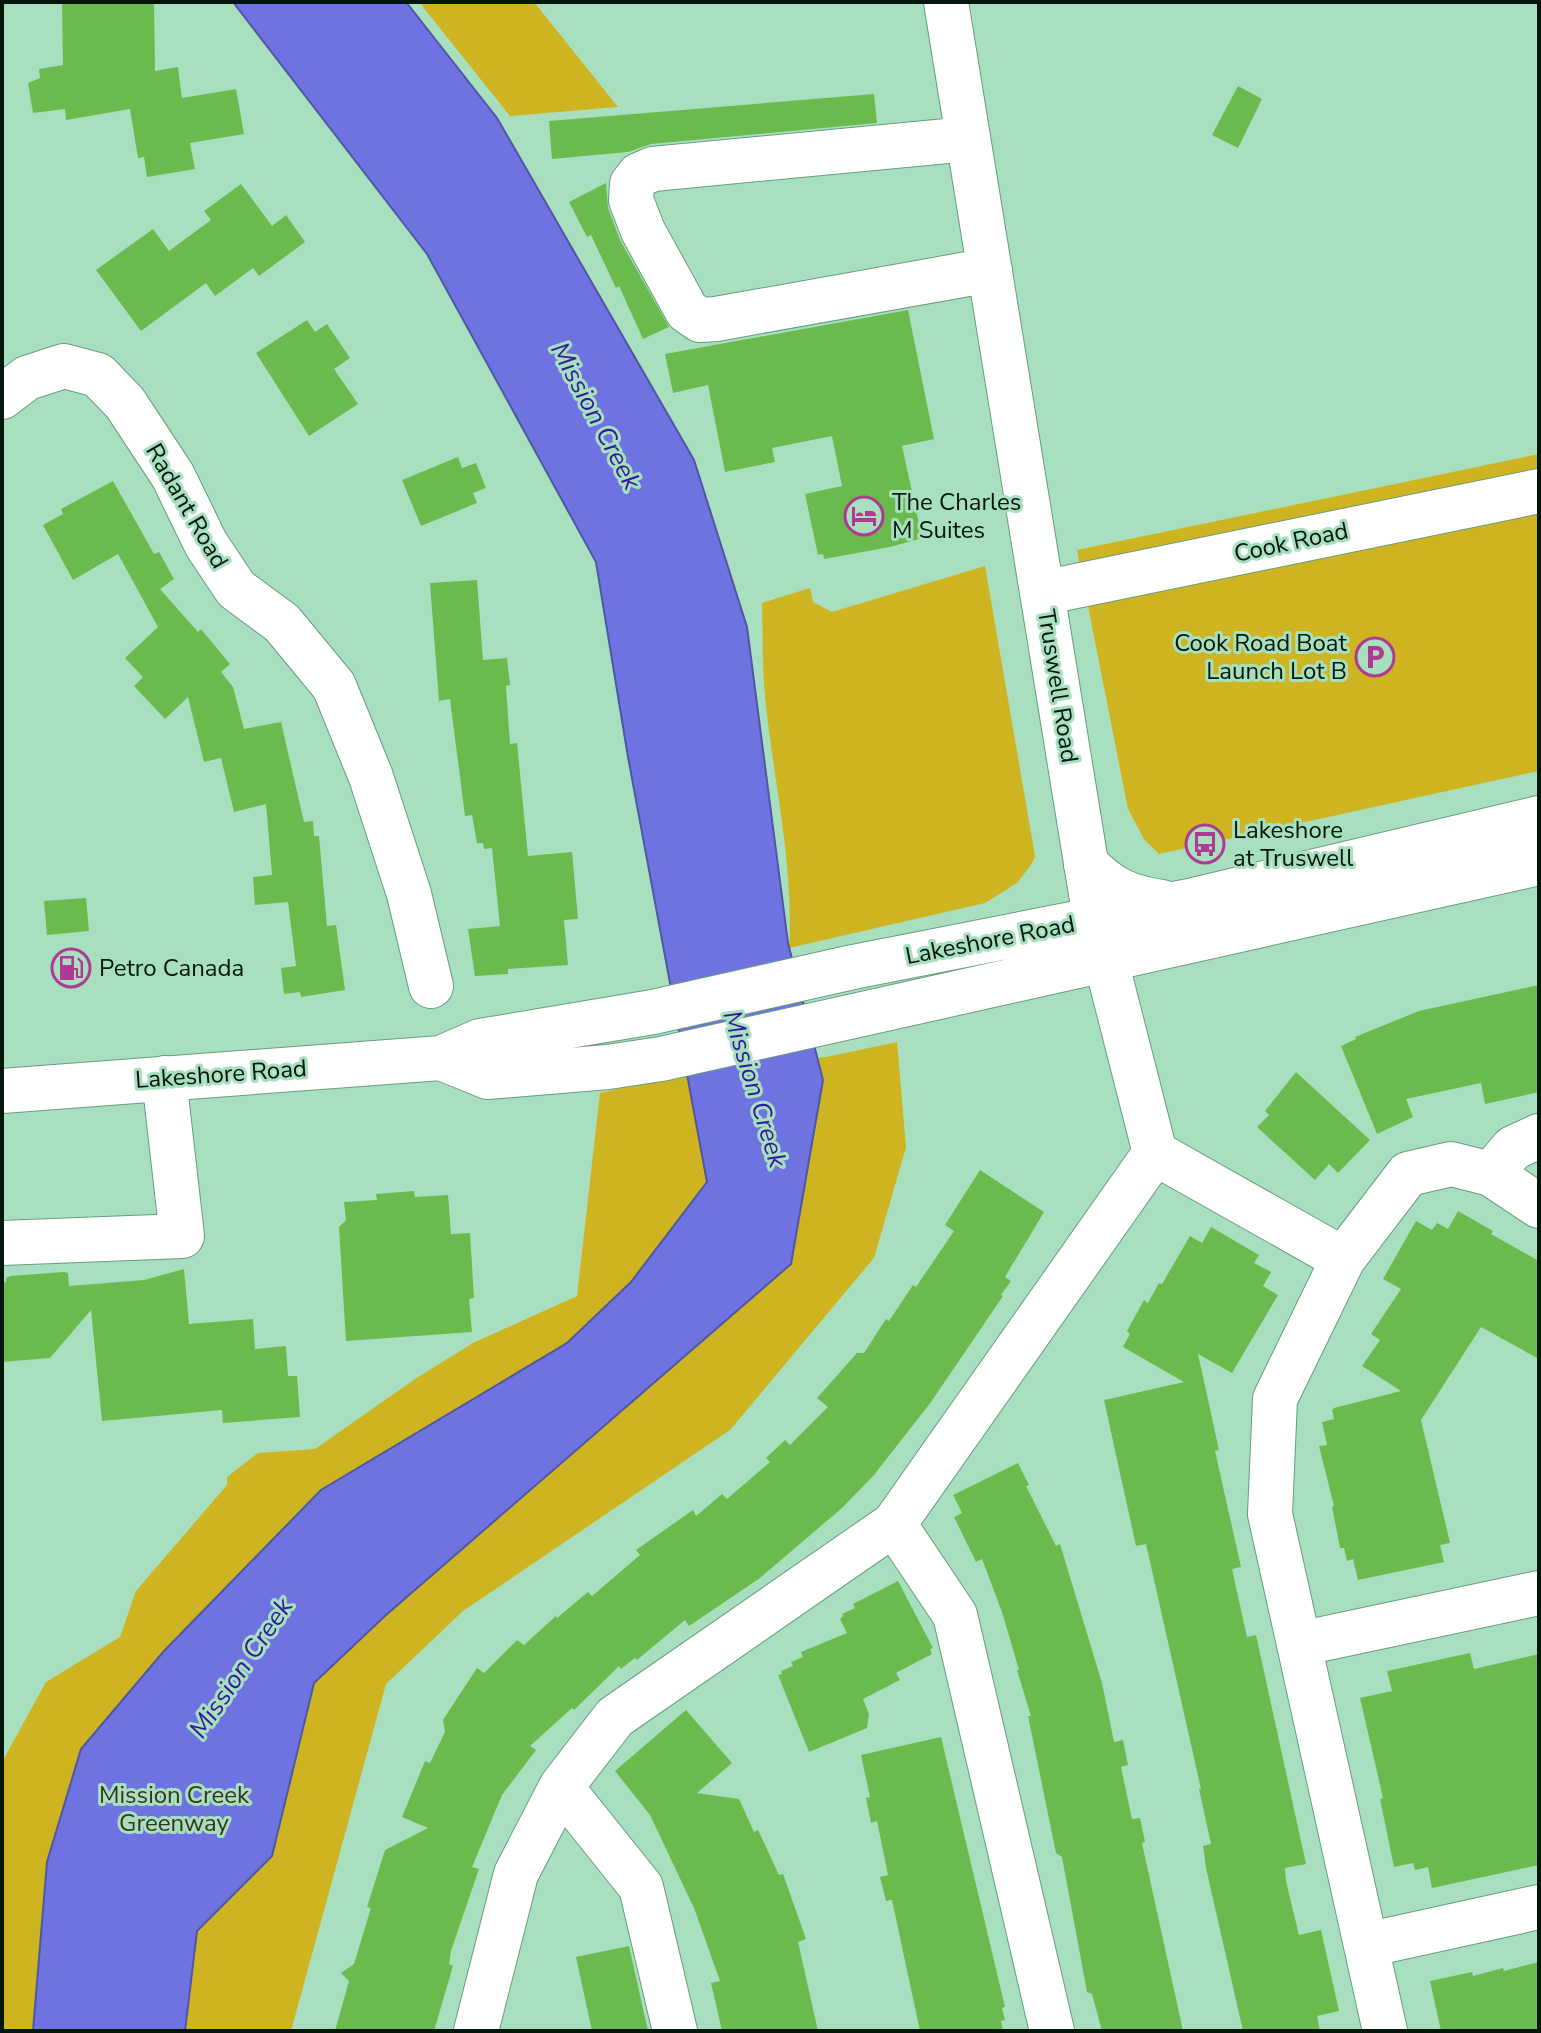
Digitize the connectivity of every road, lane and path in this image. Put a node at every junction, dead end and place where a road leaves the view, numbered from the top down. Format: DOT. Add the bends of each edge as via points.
graph roads {
  1 [pos="946,2"];
  2 [pos="968,139"];
  3 [pos="990,270"];
  4 [pos="2,397"];
  5 [pos="1539,491"];
  6 [pos="1042,593"];
  7 [pos="1539,818"];
  8 [pos="1420,846"];
  9 [pos="1539,863"];
  10 [pos="1086,864"];
  11 [pos="1428,888"];
  12 [pos="1177,904"];
  13 [pos="1095,918"];
  14 [pos="1106,960"];
  15 [pos="431,986"];
  16 [pos="441,1058"];
  17 [pos="164,1078"];
  18 [pos="2,1091"];
  19 [pos="1539,1136"];
  20 [pos="1155,1153"];
  21 [pos="1491,1174"];
  22 [pos="1539,1206"];
  23 [pos="2,1243"];
  24 [pos="1343,1259"];
  25 [pos="894,1524"];
  26 [pos="1539,1593"];
  27 [pos="1299,1644"];
  28 [pos="561,1787"];
  29 [pos="1539,1907"];
  30 [pos="1366,1945"];
  31 [pos="476,2031"];
  32 [pos="675,2031"];
  33 [pos="1052,2031"];
  34 [pos="1385,2031"];
  1 -- 2 [label="main road, Truswell Road"];
  2 -- 3 [label="main road, Truswell Road"];
  2 -- 3 [label="main road" via="653,169 632,184 631,200 687,311 700,320"];
  3 -- 6 [label="main road, Truswell Road"];
  4 -- 15 [label="main road, Radant Road" via="27,378 64,366 98,375 125,403 173,476 206,544 236,589 282,623 334,686 409,894"];
  5 -- 6 [label="main road, Cook Road"];
  6 -- 10 [label="main road, Truswell Road"];
  7 -- 8 [label="main road, Lakeshore Road"];
  8 -- 11 [label="main road"];
  8 -- 12 [label="main road, Lakeshore Road"];
  9 -- 11 [label="main road, Lakeshore Road"];
  10 -- 12 [label="main road" via="1108,886 1145,900"];
  10 -- 13 [label="main road, Truswell Road"];
  11 -- 14 [label="main road, Lakeshore Road"];
  12 -- 13 [label="main road, Lakeshore Road"];
  13 -- 14 [label="main road, Truswell Road"];
  13 -- 16 [label="main road, Lakeshore Road" via="653,1012 480,1041"];
  14 -- 16 [label="main road, Lakeshore Road" via="608,1067 488,1077"];
  14 -- 20 [label="main road, Truswell Road"];
  16 -- 17 [label="main road, Lakeshore Road"];
  17 -- 18 [label="main road, Lakeshore Road"];
  17 -- 23 [label="main road" via="182,1236"];
  19 -- 21 [label="main road" via="1513,1148"];
  20 -- 24 [label="main road"];
  20 -- 25 [label="main road"];
  21 -- 22 [label="main road"];
  21 -- 24 [label="main road" via="1451,1164 1408,1174"];
  24 -- 27 [label="main road" via="1275,1399 1270,1514"];
  25 -- 28 [label="main road" via="615,1717"];
  25 -- 33 [label="main road" via="955,1615"];
  26 -- 27 [label="main road"];
  27 -- 30 [label="main road"];
  28 -- 31 [label="main road" via="516,1874"];
  28 -- 32 [label="main road" via="641,1887"];
  29 -- 30 [label="main road"];
  30 -- 34 [label="main road"];
}
